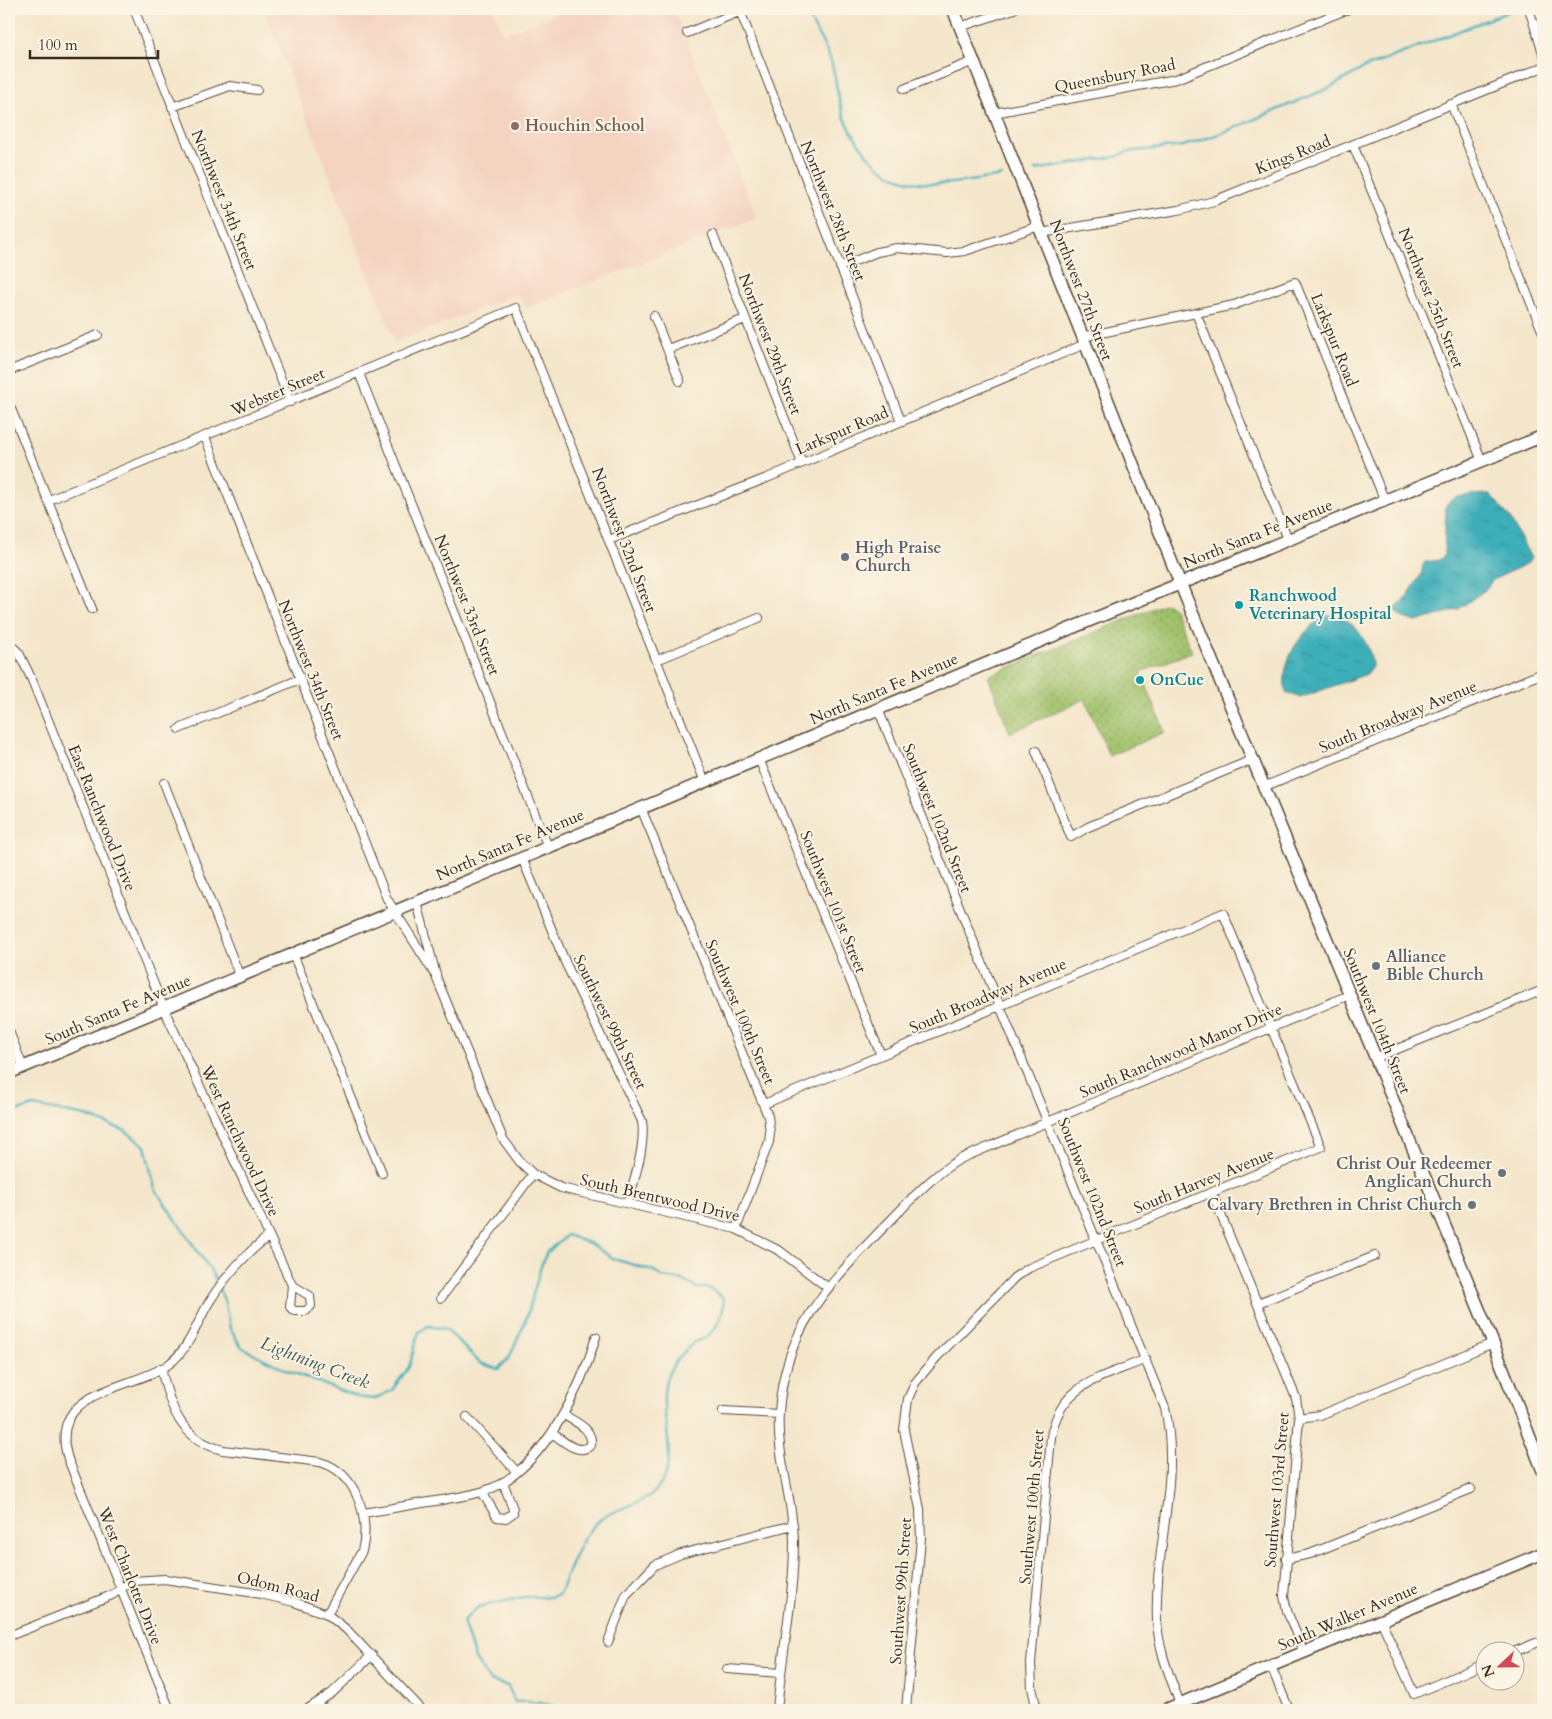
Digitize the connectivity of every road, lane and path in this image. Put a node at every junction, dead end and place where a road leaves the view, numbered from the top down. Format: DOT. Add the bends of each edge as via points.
graph roads {
  1 [pos="134,9"];
  2 [pos="953,9"];
  3 [pos="1014,9"];
  4 [pos="1348,9"];
  5 [pos="743,10"];
  6 [pos="1530,10"];
  7 [pos="960,27"];
  8 [pos="687,32"];
  9 [pos="1543,54"];
  10 [pos="974,61"];
  11 [pos="1543,67"];
  12 [pos="904,89"];
  13 [pos="257,90"];
  14 [pos="1451,104"];
  15 [pos="172,107"];
  16 [pos="994,113"];
  17 [pos="1353,145"];
  18 [pos="1040,230"];
  19 [pos="713,235"];
  20 [pos="840,267"];
  21 [pos="516,308"];
  22 [pos="1196,314"];
  23 [pos="654,316"];
  24 [pos="745,318"];
  25 [pos="1543,333"];
  26 [pos="98,335"];
  27 [pos="1084,341"];
  28 [pos="668,348"];
  29 [pos="9,371"];
  30 [pos="359,373"];
  31 [pos="680,381"];
  32 [pos="290,402"];
  33 [pos="9,404"];
  34 [pos="901,421"];
  35 [pos="1543,436"];
  36 [pos="205,437"];
  37 [pos="1482,461"];
  38 [pos="802,462"];
  39 [pos="49,500"];
  40 [pos="1385,501"];
  41 [pos="1288,539"];
  42 [pos="609,540"];
  43 [pos="1180,583"];
  44 [pos="92,610"];
  45 [pos="759,618"];
  46 [pos="9,643"];
  47 [pos="657,660"];
  48 [pos="1543,673"];
  49 [pos="300,679"];
  50 [pos="878,709"];
  51 [pos="179,729"];
  52 [pos="1036,750"];
  53 [pos="759,759"];
  54 [pos="1252,760"];
  55 [pos="705,782"];
  56 [pos="164,783"];
  57 [pos="1263,787"];
  58 [pos="641,808"];
  59 [pos="548,847"];
  60 [pos="522,858"];
  61 [pos="417,902"];
  62 [pos="395,911"];
  63 [pos="293,954"];
  64 [pos="240,977"];
  65 [pos="437,979"];
  66 [pos="1543,990"];
  67 [pos="1350,995"];
  68 [pos="1000,1006"];
  69 [pos="164,1008"];
  70 [pos="1271,1028"];
  71 [pos="9,1031"];
  72 [pos="882,1055"];
  73 [pos="1375,1058"];
  74 [pos="23,1067"];
  75 [pos="9,1073"];
  76 [pos="764,1104"];
  77 [pos="1048,1122"];
  78 [pos="382,1172"];
  79 [pos="533,1174"];
  80 [pos="1212,1193"];
  81 [pos="628,1203"];
  82 [pos="736,1229"];
  83 [pos="269,1236"];
  84 [pos="1096,1240"];
  85 [pos="1375,1256"];
  86 [pos="292,1285"];
  87 [pos="827,1287"];
  88 [pos="441,1298"];
  89 [pos="1258,1303"];
  90 [pos="596,1337"];
  91 [pos="1493,1343"];
  92 [pos="1146,1359"];
  93 [pos="161,1368"];
  94 [pos="723,1411"];
  95 [pos="779,1414"];
  96 [pos="564,1415"];
  97 [pos="467,1416"];
  98 [pos="1299,1418"];
  99 [pos="552,1433"];
  100 [pos="516,1472"];
  101 [pos="1543,1472"];
  102 [pos="503,1482"];
  103 [pos="1472,1489"];
  104 [pos="482,1492"];
  105 [pos="363,1514"];
  106 [pos="793,1524"];
  107 [pos="1543,1553"];
  108 [pos="1286,1559"];
  109 [pos="121,1589"];
  110 [pos="327,1614"];
  111 [pos="1382,1620"];
  112 [pos="9,1636"];
  113 [pos="608,1642"];
  114 [pos="1536,1643"];
  115 [pos="1524,1648"];
  116 [pos="1304,1653"];
  117 [pos="372,1655"];
  118 [pos="1271,1666"];
  119 [pos="1474,1668"];
  120 [pos="726,1669"];
  121 [pos="781,1673"];
  122 [pos="1180,1704"];
  123 [pos="170,1710"];
  124 [pos="306,1710"];
  125 [pos="422,1710"];
  126 [pos="777,1710"];
  127 [pos="906,1710"];
  128 [pos="1037,1710"];
  129 [pos="1165,1710"];
  130 [pos="1289,1710"];
  1 -- 15 [label="street, Northwest 34th Street"];
  2 -- 7 [label="main road, Northwest 27th Street"];
  3 -- 7 [label="street"];
  4 -- 16 [label="street, Queensbury Road" via="1169,81"];
  5 -- 8 [label="street"];
  5 -- 20 [label="street, Northwest 28th Street"];
  6 -- 9 [label="street"];
  7 -- 10 [label="main road, Northwest 27th Street"];
  10 -- 12 [label="street"];
  10 -- 16 [label="main road, Northwest 27th Street"];
  11 -- 14 [label="street, Kings Road"];
  13 -- 15 [label="street" via="230,86"];
  14 -- 17 [label="street, Kings Road"];
  14 -- 25 [label="street"];
  15 -- 32 [label="street, Northwest 34th Street"];
  16 -- 18 [label="main road, Northwest 27th Street"];
  17 -- 18 [label="street, Kings Road" via="1201,205"];
  17 -- 37 [label="street, Northwest 25th Street"];
  18 -- 20 [label="street, Kings Road" via="965,251 947,253 897,248 877,252"];
  18 -- 27 [label="main road, Northwest 27th Street"];
  19 -- 24 [label="street, Northwest 29th Street"];
  20 -- 34 [label="street, Northwest 28th Street"];
  21 -- 30 [label="street, Webster Street"];
  21 -- 42 [label="street, Northwest 32nd Street"];
  22 -- 27 [label="street, Larkspur Road"];
  22 -- 40 [label="street, Larkspur Road" via="1234,305 1295,282"];
  22 -- 41 [label="street"];
  23 -- 28 [label="street"];
  24 -- 28 [label="street"];
  24 -- 38 [label="street, Northwest 29th Street"];
  26 -- 29 [label="street"];
  27 -- 34 [label="street, Larkspur Road"];
  27 -- 43 [label="main road, Northwest 27th Street"];
  28 -- 31 [label="street"];
  30 -- 32 [label="street, Webster Street"];
  30 -- 59 [label="street, Northwest 33rd Street"];
  32 -- 36 [label="street, Webster Street"];
  33 -- 39 [label="street"];
  34 -- 38 [label="street, Larkspur Road"];
  35 -- 37 [label="main road, North Santa Fe Avenue"];
  36 -- 39 [label="street, Webster Street"];
  36 -- 49 [label="street, Northwest 34th Street"];
  37 -- 40 [label="main road, North Santa Fe Avenue"];
  38 -- 42 [label="street, Larkspur Road"];
  39 -- 44 [label="street"];
  40 -- 41 [label="main road, North Santa Fe Avenue"];
  41 -- 43 [label="main road, North Santa Fe Avenue"];
  42 -- 47 [label="street, Northwest 32nd Street"];
  43 -- 50 [label="main road, North Santa Fe Avenue"];
  43 -- 54 [label="main road, Southwest 104th Street"];
  45 -- 47 [label="street"];
  46 -- 69 [label="street, East Ranchwood Drive" via="19,654 32,680"];
  47 -- 55 [label="street, Northwest 32nd Street"];
  48 -- 57 [label="street, South Broadway Avenue"];
  49 -- 51 [label="street"];
  49 -- 62 [label="street, Northwest 34th Street" via="381,884"];
  50 -- 53 [label="main road, North Santa Fe Avenue"];
  50 -- 68 [label="street, Southwest 102nd Street"];
  52 -- 54 [label="street" via="1071,837"];
  53 -- 55 [label="main road, North Santa Fe Avenue"];
  53 -- 72 [label="street, Southwest 101st Street"];
  54 -- 57 [label="main road, Southwest 104th Street"];
  55 -- 58 [label="main road, North Santa Fe Avenue"];
  56 -- 64 [label="street"];
  57 -- 67 [label="main road, Southwest 104th Street"];
  58 -- 59 [label="main road, North Santa Fe Avenue"];
  58 -- 76 [label="street, Southwest 100th Street"];
  59 -- 60 [label="main road, North Santa Fe Avenue"];
  60 -- 61 [label="main road, North Santa Fe Avenue"];
  60 -- 81 [label="street, Southwest 99th Street" via="566,964 642,1121 643,1134"];
  61 -- 62 [label="main road, North Santa Fe Avenue"];
  61 -- 65 [label="street"];
  62 -- 63 [label="main road, North Santa Fe Avenue"];
  62 -- 65 [label="street, Northwest 34th Street"];
  63 -- 64 [label="main road, North Santa Fe Avenue"];
  63 -- 78 [label="street"];
  64 -- 69 [label="main road, South Santa Fe Avenue"];
  65 -- 79 [label="street, South Brentwood Drive" via="503,1139 515,1157"];
  66 -- 73 [label="street"];
  67 -- 70 [label="street, South Ranchwood Manor Drive"];
  67 -- 73 [label="main road, Southwest 104th Street"];
  68 -- 70 [label="street, South Broadway Avenue" via="1223,913"];
  68 -- 72 [label="street, South Broadway Avenue"];
  68 -- 77 [label="street, Southwest 102nd Street"];
  69 -- 74 [label="main road, South Santa Fe Avenue"];
  69 -- 83 [label="street, West Ranchwood Drive"];
  70 -- 77 [label="street, South Ranchwood Manor Drive"];
  70 -- 80 [label="street, South Harvey Avenue" via="1322,1147"];
  71 -- 74 [label="street"];
  72 -- 76 [label="street, South Broadway Avenue"];
  73 -- 91 [label="main road, Southwest 104th Street"];
  74 -- 75 [label="main road, South Santa Fe Avenue"];
  76 -- 82 [label="street, Southwest 100th Street" via="770,1125 768,1142"];
  77 -- 84 [label="street, Southwest 102nd Street"];
  77 -- 87 [label="street, South Ranchwood Manor Drive" via="974,1152 944,1169"];
  79 -- 81 [label="street, South Brentwood Drive" via="561,1188"];
  79 -- 88 [label="street"];
  80 -- 84 [label="street, South Harvey Avenue"];
  80 -- 89 [label="street, Southwest 103rd Street"];
  81 -- 82 [label="street, South Brentwood Drive"];
  82 -- 87 [label="street, South Brentwood Drive" via="780,1251"];
  83 -- 86 [label="street, West Ranchwood Drive"];
  83 -- 93 [label="street" via="225,1280 207,1306 188,1344"];
  84 -- 92 [label="street, Southwest 102nd Street"];
  84 -- 127 [label="street, Southwest 99th Street" via="1014,1277 936,1358 911,1391 904,1430 920,1508 921,1538"];
  85 -- 89 [label="street"];
  87 -- 95 [label="street, South Ranchwood Manor Drive" via="807,1317 794,1345 784,1378"];
  89 -- 98 [label="street, Southwest 103rd Street" via="1294,1392"];
  90 -- 96 [label="street" via="586,1370"];
  91 -- 98 [label="street" via="1320,1415"];
  91 -- 101 [label="main road, Southwest 104th Street"];
  92 -- 122 [label="street, Southwest 102nd Street" via="1165,1408 1169,1431 1170,1456 1157,1620 1162,1652"];
  92 -- 128 [label="street, Southwest 100th Street" via="1073,1392 1055,1419 1031,1663"];
  93 -- 105 [label="street" via="175,1411 195,1439 223,1450 328,1464 346,1480"];
  93 -- 109 [label="street, West Charlotte Drive" via="102,1392 75,1410 67,1423 66,1451"];
  94 -- 95 [label="street"];
  95 -- 106 [label="street, South Ranchwood Manor Drive"];
  96 -- 99 [label="street"];
  96 -- 99 [label="street" via="587,1430 591,1444 586,1449 578,1449"];
  97 -- 100 [label="street"];
  98 -- 108 [label="street, Southwest 103rd Street"];
  99 -- 100 [label="street"];
  100 -- 102 [label="street"];
  102 -- 104 [label="street"];
  102 -- 104 [label="street" via="513,1509 506,1518 497,1517"];
  103 -- 108 [label="street" via="1310,1554"];
  104 -- 105 [label="street"];
  105 -- 110 [label="street" via="365,1533 362,1551"];
  106 -- 113 [label="street" via="681,1554 655,1565 626,1595"];
  106 -- 121 [label="street, South Ranchwood Manor Drive" via="792,1573"];
  107 -- 111 [label="main road, South Walker Avenue"];
  108 -- 116 [label="street, Southwest 103rd Street" via="1284,1602"];
  109 -- 110 [label="street, Odom Road" via="132,1581 180,1581 260,1594"];
  109 -- 112 [label="street, Odom Road"];
  109 -- 123 [label="street, West Charlotte Drive"];
  110 -- 117 [label="street, Odom Road"];
  111 -- 116 [label="main road, South Walker Avenue"];
  111 -- 119 [label="street" via="1414,1694"];
  114 -- 115 [label="street"];
  116 -- 118 [label="main road, South Walker Avenue"];
  117 -- 124 [label="street" via="332,1693"];
  117 -- 125 [label="street, Odom Road"];
  118 -- 122 [label="main road, South Walker Avenue"];
  118 -- 130 [label="street"];
  120 -- 121 [label="street"];
  121 -- 126 [label="street, South Ranchwood Manor Drive"];
  122 -- 129 [label="main road, South Walker Avenue"];
}
